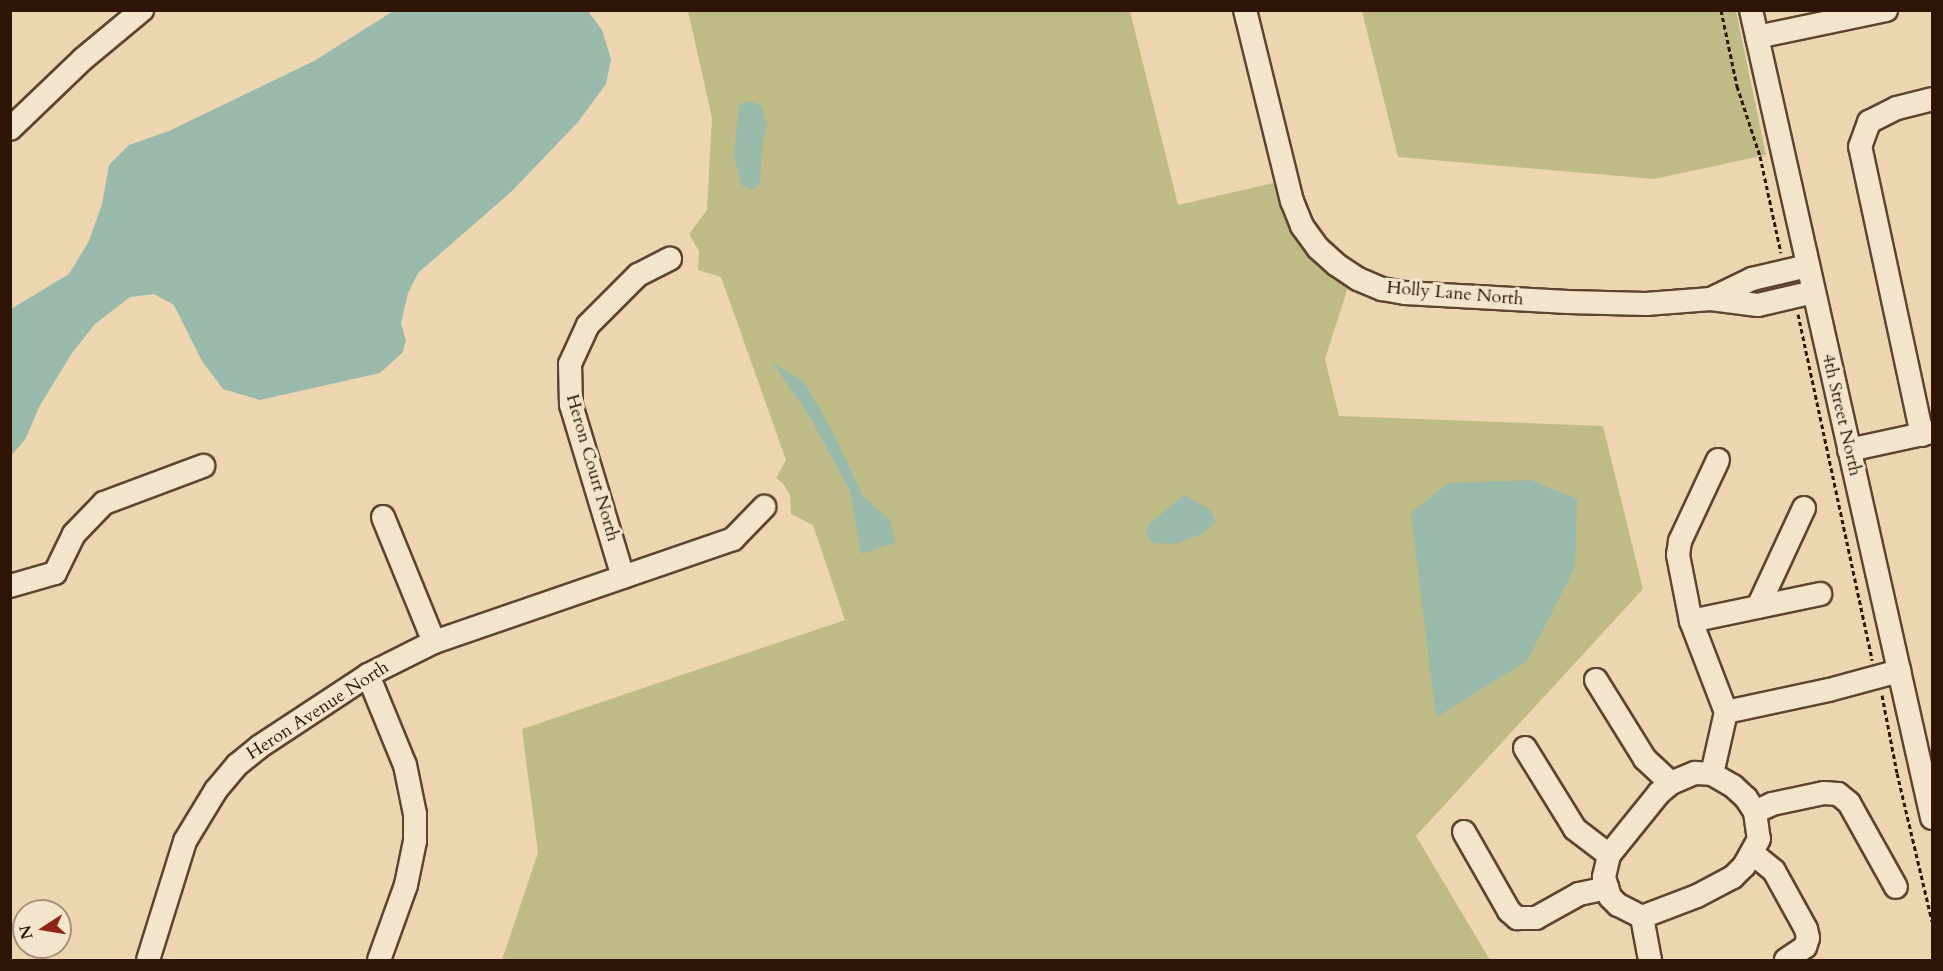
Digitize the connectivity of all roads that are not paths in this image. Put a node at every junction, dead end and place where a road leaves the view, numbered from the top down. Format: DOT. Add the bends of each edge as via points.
graph roads {
  1 [pos="142,10"];
  2 [pos="1245,10"];
  3 [pos="1751,10"];
  4 [pos="1886,10"];
  5 [pos="1757,37"];
  6 [pos="1932,99"];
  7 [pos="10,129"];
  8 [pos="670,259"];
  9 [pos="1808,266"];
  10 [pos="1814,292"];
  11 [pos="1711,300"];
  12 [pos="1927,434"];
  13 [pos="1849,450"];
  14 [pos="1718,460"];
  15 [pos="203,466"];
  16 [pos="764,507"];
  17 [pos="1804,508"];
  18 [pos="383,517"];
  19 [pos="623,577"];
  20 [pos="10,586"];
  21 [pos="1820,594"];
  22 [pos="1758,607"];
  23 [pos="1691,621"];
  24 [pos="434,642"];
  25 [pos="1899,671"];
  26 [pos="368,675"];
  27 [pos="1596,680"];
  28 [pos="1726,712"];
  29 [pos="1525,748"];
  30 [pos="1712,774"];
  31 [pos="1671,783"];
  32 [pos="1755,812"];
  33 [pos="1932,818"];
  34 [pos="1464,832"];
  35 [pos="1752,853"];
  36 [pos="1609,855"];
  37 [pos="1896,887"];
  38 [pos="1607,888"];
  39 [pos="1642,917"];
  40 [pos="148,960"];
  41 [pos="379,960"];
  42 [pos="1650,960"];
  43 [pos="1786,960"];
  1 -- 7 [label="street" via="83,59"];
  2 -- 11 [label="street, Holly Lane North" via="1299,218 1318,248 1358,279 1406,293 1635,304"];
  3 -- 5 [label="street, 4th Street North"];
  4 -- 5 [label="street"];
  5 -- 9 [label="street, 4th Street North"];
  6 -- 12 [label="street" via="1897,108 1869,122 1860,147"];
  8 -- 19 [label="street, Heron Court North" via="638,276 588,325 570,364 572,405"];
  9 -- 10 [label="street, 4th Street North"];
  9 -- 11 [label="street, Holly Lane North" via="1752,279"];
  10 -- 11 [label="street, Holly Lane North" via="1758,305"];
  10 -- 13 [label="street, 4th Street North"];
  12 -- 13 [label="street"];
  13 -- 25 [label="street, 4th Street North"];
  14 -- 23 [label="street" via="1679,548"];
  15 -- 20 [label="street" via="104,503 74,534 56,573"];
  16 -- 19 [label="street, Heron Avenue North" via="733,539"];
  17 -- 22 [label="street"];
  18 -- 24 [label="street"];
  19 -- 24 [label="street, Heron Avenue North"];
  21 -- 22 [label="street"];
  22 -- 23 [label="street"];
  23 -- 28 [label="street"];
  24 -- 26 [label="street, Heron Avenue North"];
  25 -- 28 [label="street"];
  25 -- 33 [label="street, 4th Street North"];
  26 -- 40 [label="street, Heron Avenue North" via="259,747 216,790 185,841"];
  26 -- 41 [label="street" via="405,765 415,814 406,885"];
  27 -- 31 [label="street" via="1645,759"];
  28 -- 30 [label="street"];
  29 -- 36 [label="street" via="1575,829"];
  30 -- 31 [label="street" via="1695,773"];
  30 -- 32 [label="street" via="1733,786"];
  31 -- 36 [label="street"];
  32 -- 35 [label="street" via="1759,839"];
  32 -- 37 [label="street" via="1803,797 1838,795 1849,803"];
  34 -- 38 [label="street" via="1509,911 1517,918 1536,918 1579,894"];
  35 -- 39 [label="street" via="1744,866 1716,887"];
  35 -- 43 [label="street" via="1774,871 1806,929 1805,947"];
  36 -- 38 [label="street" via="1604,877"];
  38 -- 39 [label="street" via="1618,905"];
  39 -- 42 [label="street"];
}
